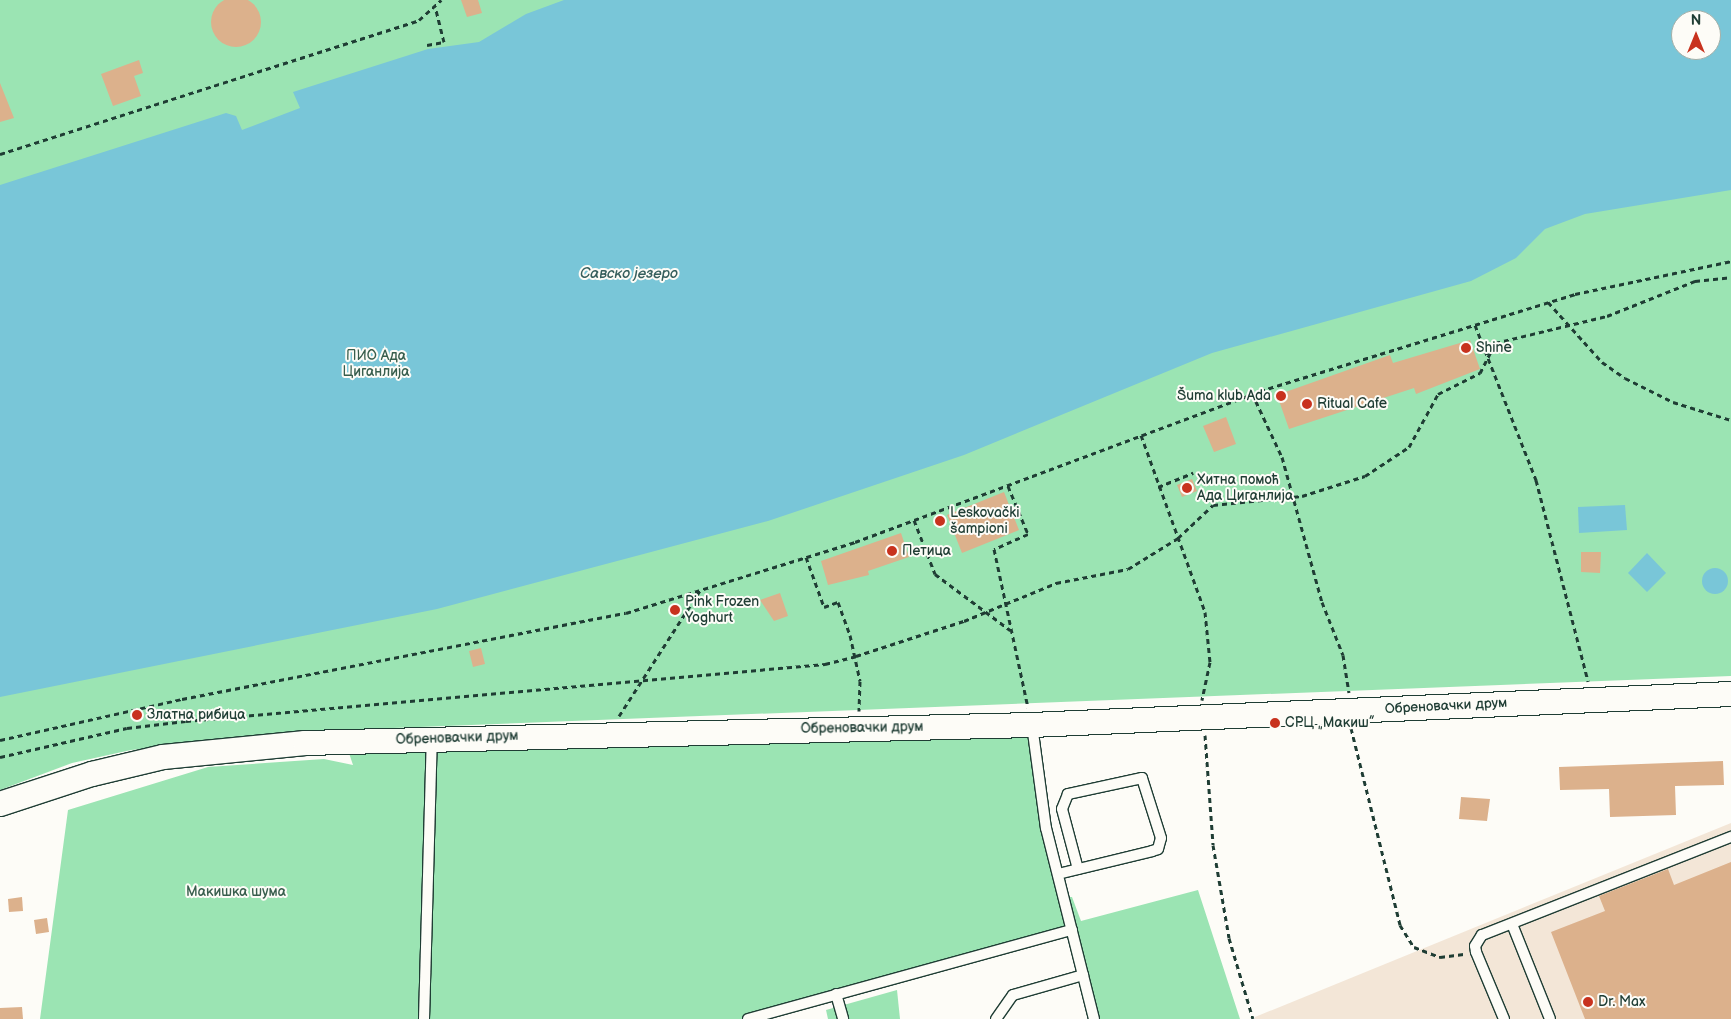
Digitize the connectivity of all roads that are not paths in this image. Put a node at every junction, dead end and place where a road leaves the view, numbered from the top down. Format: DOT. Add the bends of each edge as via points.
graph roads {
  1 [pos="1731,694"];
  2 [pos="1032,725"];
  3 [pos="432,738"];
  4 [pos="0,804"];
  5 [pos="1731,837"];
  6 [pos="1078,869"];
  7 [pos="1058,874"];
  8 [pos="1512,924"];
  9 [pos="1072,930"];
  10 [pos="1082,975"];
  11 [pos="836,994"];
  12 [pos="424,1019"];
  13 [pos="748,1019"];
  14 [pos="843,1019"];
  15 [pos="996,1019"];
  16 [pos="1094,1019"];
  17 [pos="1504,1019"];
  18 [pos="1550,1019"];
  1 -- 2 [label="street, Обреновачки друм"];
  2 -- 3 [label="street, Обреновачки друм"];
  2 -- 7 [label="lane" via="1039,791"];
  3 -- 4 [label="street, Обреновачки друм" via="305,743 163,757 92,774"];
  3 -- 12 [label="lane"];
  5 -- 8 [label="lane"];
  6 -- 6 [label="lane" via="1158,849 1161,838 1139,776 1068,794 1062,808"];
  6 -- 7 [label="lane"];
  7 -- 9 [label="lane"];
  8 -- 17 [label="lane" via="1482,935 1475,946"];
  8 -- 18 [label="lane"];
  9 -- 10 [label="lane"];
  9 -- 11 [label="lane"];
  10 -- 15 [label="lane" via="1013,995"];
  10 -- 16 [label="lane"];
  11 -- 13 [label="lane"];
  11 -- 14 [label="lane"];
}
